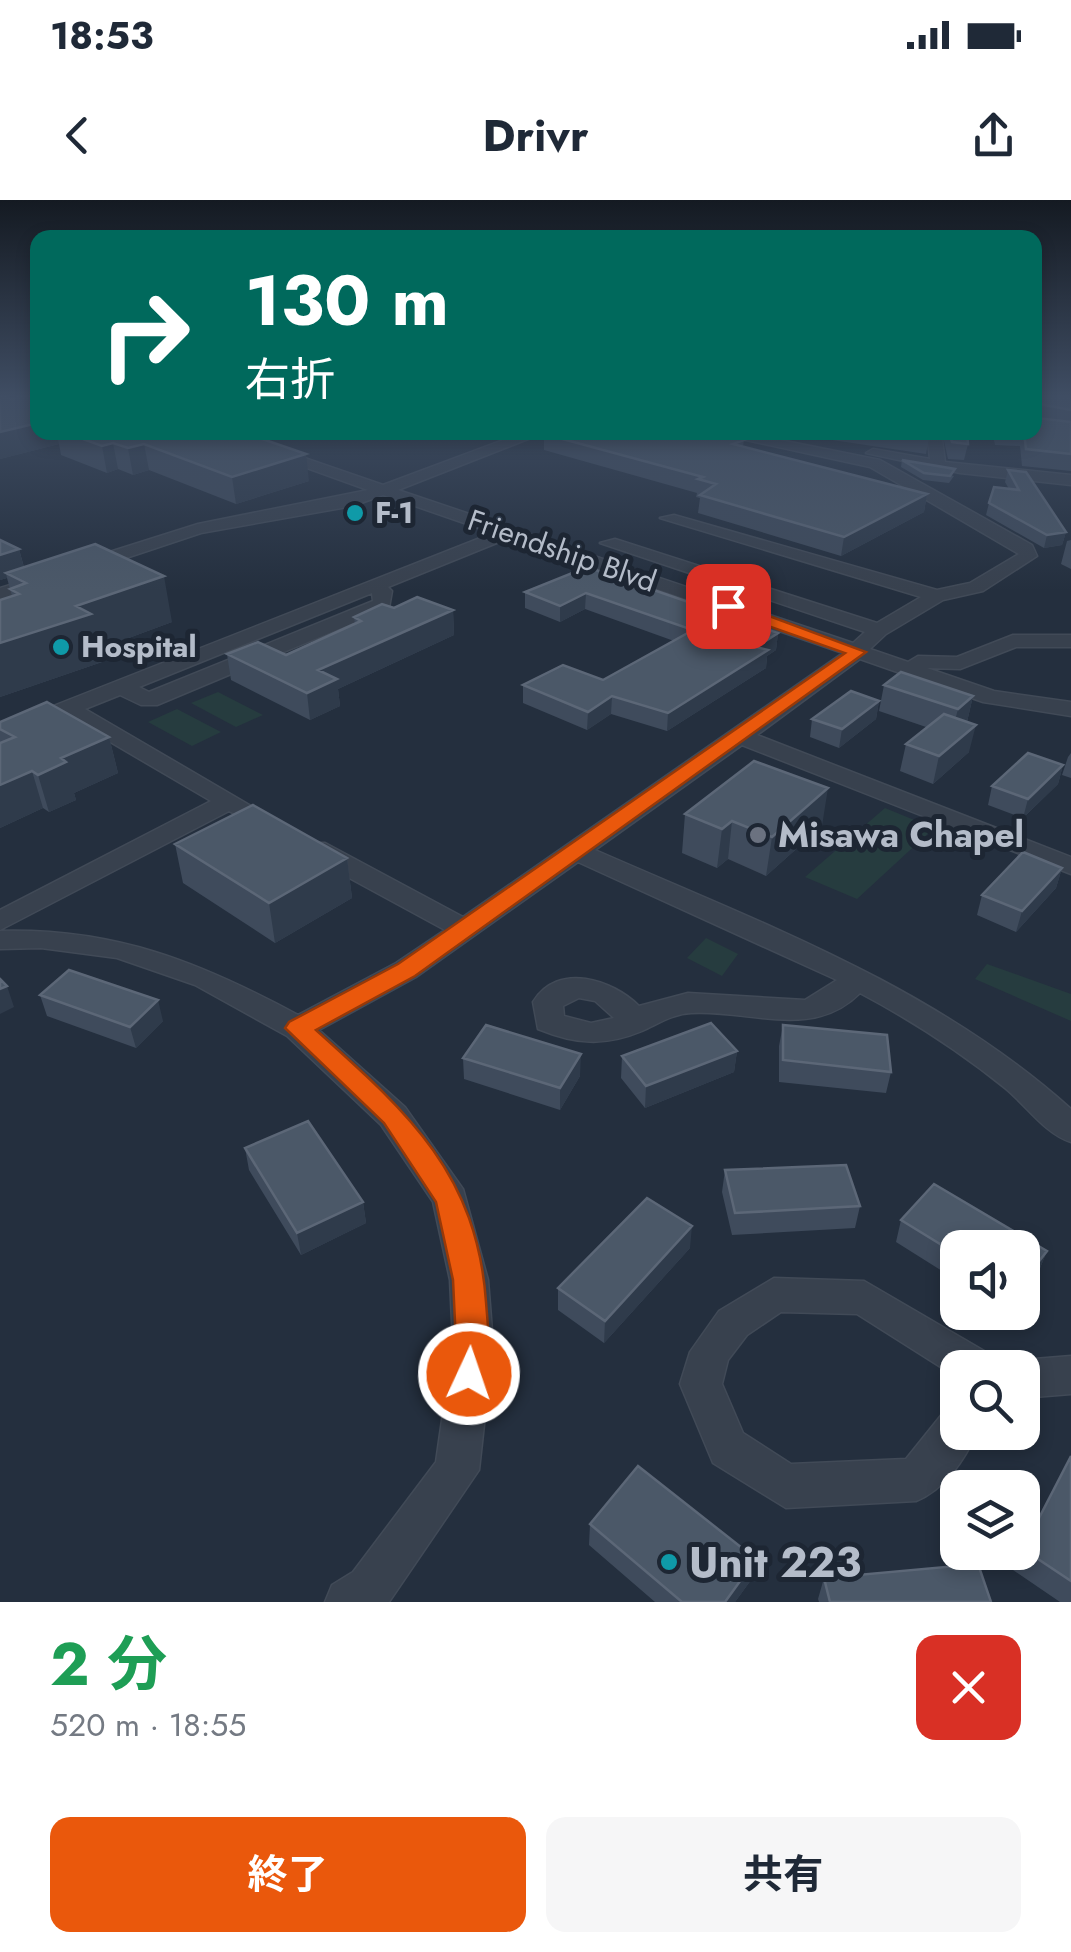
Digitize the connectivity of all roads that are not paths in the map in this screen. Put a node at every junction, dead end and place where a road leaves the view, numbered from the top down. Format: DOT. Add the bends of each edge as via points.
graph roads {
  1 [pos="296,460"];
  2 [pos="459,460"];
  3 [pos="861,460"];
  4 [pos="918,460"];
  5 [pos="937,460"];
  6 [pos="938,465"];
  7 [pos="1071,480"];
  8 [pos="379,489"];
  9 [pos="668,518"];
  10 [pos="507,532"];
  11 [pos="609,544"];
  12 [pos="0,594"];
  13 [pos="937,596"];
  14 [pos="879,630"];
  15 [pos="1071,642"];
  16 [pos="858,652"];
  17 [pos="963,678"];
  18 [pos="1068,704"];
  19 [pos="68,708"];
  20 [pos="0,736"];
  21 [pos="739,736"];
  22 [pos="228,802"];
  23 [pos="576,851"];
  24 [pos="1071,866"];
  25 [pos="0,921"];
  26 [pos="465,929"];
  27 [pos="0,940"];
  28 [pos="856,979"];
  29 [pos="636,1022"];
  30 [pos="298,1028"];
  31 [pos="1071,1129"];
  32 [pos="947,1350"];
  33 [pos="1071,1375"];
  34 [pos="1040,1377"];
  35 [pos="943,1450"];
  36 [pos="349,1602"];
  1 -- 8 [label="street, Friendship Blvd"];
  2 -- 8 [label="street"];
  3 -- 13 [label="street" via="1026,550 1028,556 976,586"];
  4 -- 6 [label="street"];
  5 -- 6 [label="street"];
  6 -- 7 [label="street"];
  8 -- 10 [label="street, Friendship Blvd"];
  8 -- 12 [label="street" via="353,501 198,529"];
  9 -- 13 [label="street"];
  10 -- 16 [label="street, Friendship Blvd"];
  10 -- 19 [label="street" via="372,586 383,590 382,604 148,700 121,687"];
  11 -- 14 [label="street"];
  13 -- 14 [label="street"];
  14 -- 16 [label="street"];
  15 -- 17 [label="street" via="1013,640"];
  16 -- 17 [label="street, Friendship Blvd"];
  16 -- 21 [label="street"];
  17 -- 18 [label="street"];
  17 -- 18 [label="street" via="991,696"];
  19 -- 20 [label="street"];
  19 -- 22 [label="street"];
  21 -- 23 [label="street"];
  21 -- 24 [label="street"];
  22 -- 25 [label="street"];
  22 -- 26 [label="street"];
  23 -- 26 [label="street"];
  23 -- 28 [label="street"];
  26 -- 30 [label="street" via="406,970"];
  27 -- 30 [label="street" via="121,949 206,978"];
  28 -- 29 [label="street" via="815,1009 686,1004"];
  28 -- 31 [label="street" via="980,1053"];
  30 -- 36 [label="street" via="394,1116 450,1200 469,1280 473,1343 457,1470 370,1589"];
  32 -- 35 [label="street" via="864,1298 774,1296 733,1323 710,1352 701,1384 728,1448 786,1486 916,1480"];
  33 -- 34 [label="street"];
}
